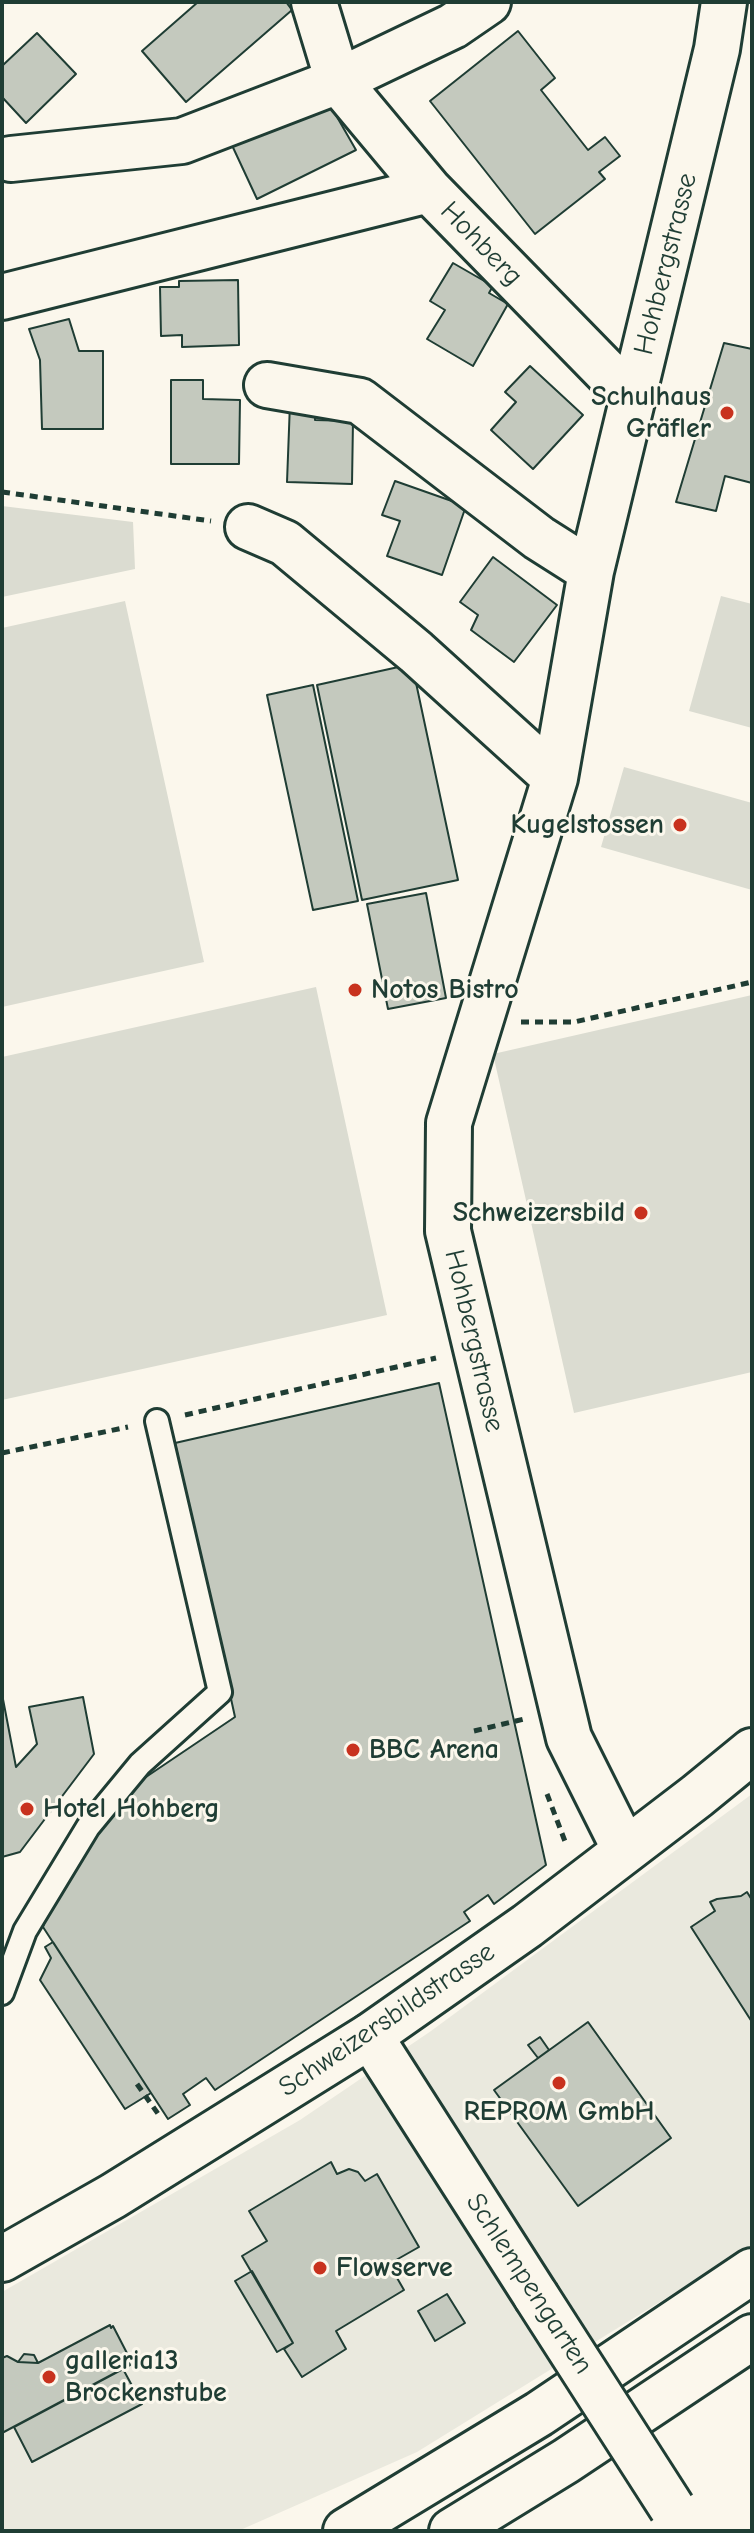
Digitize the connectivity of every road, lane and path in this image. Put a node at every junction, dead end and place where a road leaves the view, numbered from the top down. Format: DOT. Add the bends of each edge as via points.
graph roads {
  1 [pos="314,2"];
  2 [pos="488,2"];
  3 [pos="724,2"];
  4 [pos="338,81"];
  5 [pos="11,159"];
  6 [pos="429,190"];
  7 [pos="2,297"];
  8 [pos="267,385"];
  9 [pos="633,399"];
  10 [pos="2,492"];
  11 [pos="248,527"];
  12 [pos="591,571"];
  13 [pos="555,778"];
  14 [pos="752,982"];
  15 [pos="484,1008"];
  16 [pos="476,1349"];
  17 [pos="157,1421"];
  18 [pos="2,1453"];
  19 [pos="515,1721"];
  20 [pos="474,1731"];
  21 [pos="752,1751"];
  22 [pos="553,1814"];
  23 [pos="562,1838"];
  24 [pos="625,1850"];
  25 [pos="2,1993"];
  26 [pos="370,2036"];
  27 [pos="137,2084"];
  28 [pos="163,2121"];
  29 [pos="2,2259"];
  30 [pos="752,2271"];
  31 [pos="752,2337"];
  32 [pos="680,2519"];
  33 [pos="346,2531"];
  34 [pos="452,2531"];
  1 -- 4 [label="main road, Hohberg"];
  2 -- 4 [label="main road" via="453,26"];
  3 -- 9 [label="main road, Hohbergstrasse"];
  4 -- 5 [label="main road" via="182,141"];
  4 -- 6 [label="main road, Hohberg"];
  6 -- 7 [label="main road"];
  6 -- 9 [label="main road, Hohberg"];
  8 -- 12 [label="main road" via="360,401 539,538"];
  9 -- 12 [label="main road, Hohbergstrasse"];
  10 -- 11 [label="path"];
  11 -- 13 [label="main road" via="285,543"];
  12 -- 13 [label="main road, Hohbergstrasse"];
  13 -- 15 [label="main road, Hohbergstrasse"];
  14 -- 15 [label="path" via="574,1022 519,1022"];
  15 -- 16 [label="main road, Hohbergstrasse" via="449,1123 448,1231"];
  16 -- 17 [label="path"];
  16 -- 24 [label="main road, Hohbergstrasse" via="569,1738"];
  17 -- 18 [label="path"];
  17 -- 25 [label="lane" via="220,1692 140,1764 88,1827 25,1931"];
  19 -- 20 [label="path"];
  21 -- 24 [label="main road, Schweizersbildstrasse"];
  22 -- 23 [label="path"];
  24 -- 26 [label="main road, Schweizersbildstrasse"];
  26 -- 29 [label="main road, Schweizersbildstrasse"];
  26 -- 32 [label="main road, Schlempengarten, bridge"];
  27 -- 28 [label="path"];
  30 -- 33 [label="main road" via="539,2414"];
  31 -- 34 [label="main road"];
}
